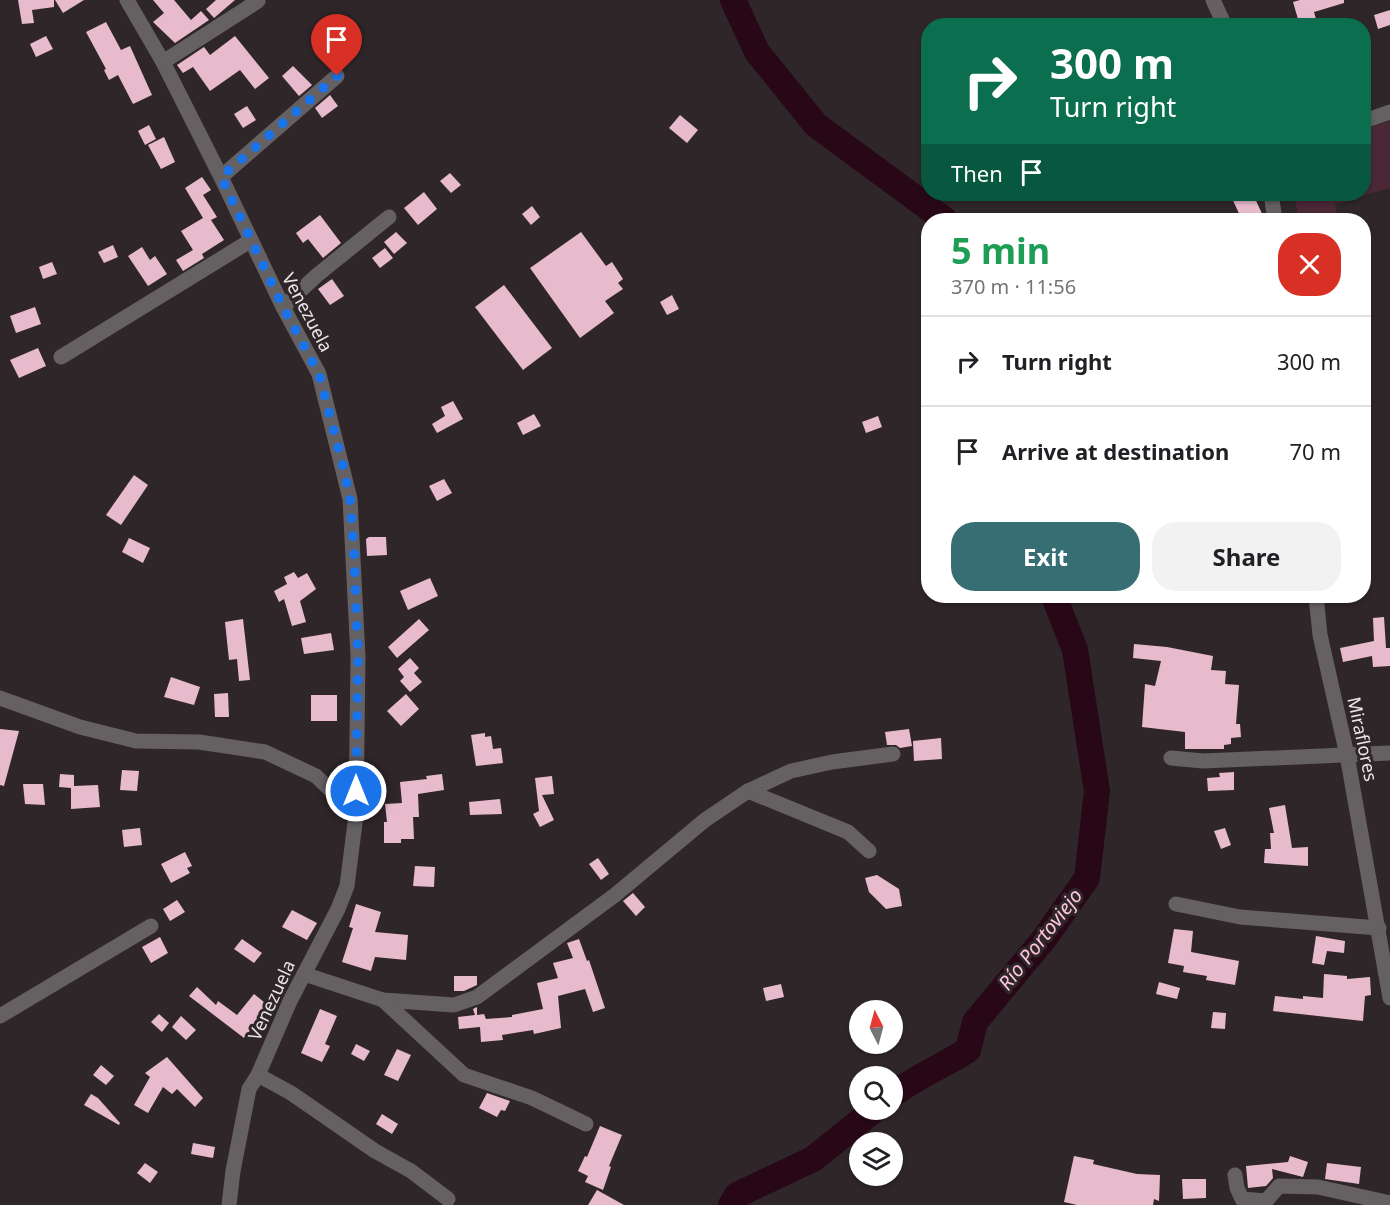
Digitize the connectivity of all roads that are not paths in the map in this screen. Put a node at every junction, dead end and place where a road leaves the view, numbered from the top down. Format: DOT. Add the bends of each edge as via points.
graph roads {
  1 [pos="127,0"];
  2 [pos="1213,0"];
  3 [pos="258,1"];
  4 [pos="1221,18"];
  5 [pos="163,62"];
  6 [pos="337,76"];
  7 [pos="1390,112"];
  8 [pos="1371,119"];
  9 [pos="221,177"];
  10 [pos="389,217"];
  11 [pos="250,241"];
  12 [pos="283,307"];
  13 [pos="62,357"];
  14 [pos="1317,603"];
  15 [pos="0,698"];
  16 [pos="1390,753"];
  17 [pos="893,754"];
  18 [pos="1347,755"];
  19 [pos="1172,758"];
  20 [pos="748,791"];
  21 [pos="356,814"];
  22 [pos="869,851"];
  23 [pos="1176,904"];
  24 [pos="151,926"];
  25 [pos="1379,928"];
  26 [pos="304,974"];
  27 [pos="1390,998"];
  28 [pos="383,1000"];
  29 [pos="0,1016"];
  30 [pos="258,1075"];
  31 [pos="586,1124"];
  32 [pos="1235,1175"];
  33 [pos="448,1199"];
  34 [pos="1390,1203"];
  35 [pos="230,1205"];
  1 -- 5 [label="street, Venezuela"];
  2 -- 4 [label="street"];
  3 -- 5 [label="street"];
  5 -- 9 [label="street, Venezuela"];
  6 -- 9 [label="street"];
  7 -- 8 [label="street"];
  9 -- 11 [label="street, Venezuela"];
  10 -- 12 [label="street"];
  11 -- 12 [label="street, Venezuela"];
  11 -- 13 [label="street"];
  12 -- 21 [label="street, Venezuela" via="319,374 350,499 358,657"];
  14 -- 18 [label="street, Miraflores" via="1320,635"];
  15 -- 21 [label="street" via="80,727 136,741 200,742 266,752 316,776"];
  16 -- 18 [label="street"];
  17 -- 20 [label="street" via="791,771"];
  18 -- 19 [label="street" via="1203,761"];
  18 -- 25 [label="street, Miraflores"];
  20 -- 22 [label="street" via="848,832"];
  20 -- 28 [label="street" via="477,997 454,1005"];
  21 -- 26 [label="street, Venezuela" via="347,886"];
  23 -- 25 [label="street" via="1240,917"];
  24 -- 29 [label="street"];
  25 -- 27 [label="street, Miraflores"];
  26 -- 28 [label="street"];
  26 -- 30 [label="street, Venezuela"];
  28 -- 31 [label="street" via="464,1075 532,1098"];
  30 -- 33 [label="street" via="411,1171"];
  30 -- 35 [label="street, Venezuela" via="249,1089"];
  32 -- 34 [label="street" via="1242,1199 1266,1201 1279,1186 1318,1188"];
}
